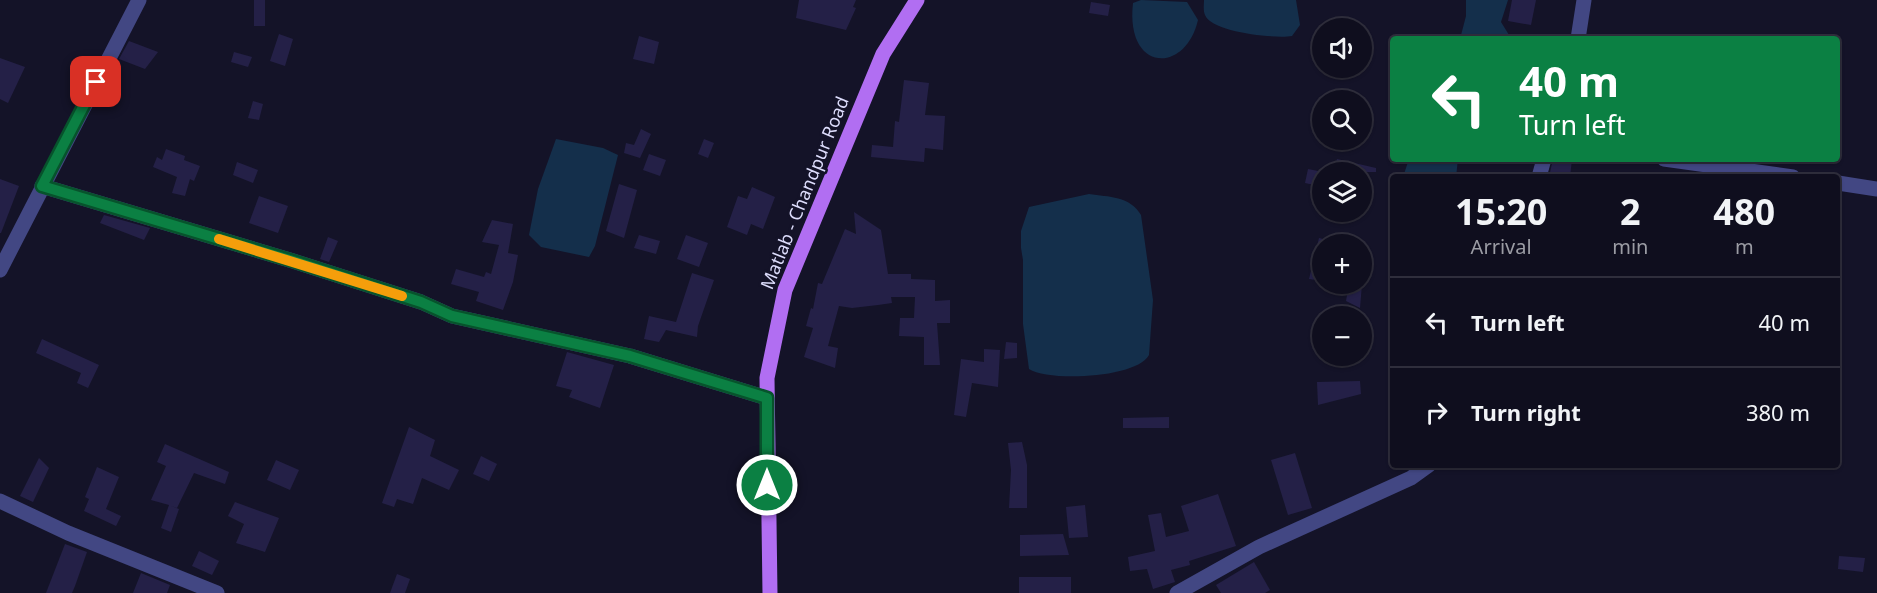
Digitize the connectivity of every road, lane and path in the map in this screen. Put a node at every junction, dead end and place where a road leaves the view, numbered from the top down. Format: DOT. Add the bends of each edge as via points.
graph roads {
  1 [pos="139,0"];
  2 [pos="917,0"];
  3 [pos="1584,0"];
  4 [pos="1578,36"];
  5 [pos="1686,162"];
  6 [pos="1772,174"];
  7 [pos="1840,183"];
  8 [pos="42,186"];
  9 [pos="1877,189"];
  10 [pos="0,270"];
  11 [pos="767,398"];
  12 [pos="1425,468"];
  13 [pos="0,501"];
  14 [pos="217,593"];
  15 [pos="770,593"];
  16 [pos="1178,593"];
  1 -- 8 [label="street"];
  2 -- 11 [label="main road, Matlab - Chandpur Road" via="883,54 785,290 766,378"];
  3 -- 4 [label="street"];
  5 -- 6 [label="street"];
  7 -- 9 [label="street"];
  8 -- 10 [label="street"];
  8 -- 11 [label="street" via="293,261 421,302 452,316 630,356"];
  11 -- 15 [label="main road, Matlab - Chandpur Road"];
  12 -- 16 [label="street" via="1259,547"];
  13 -- 14 [label="street"];
}
